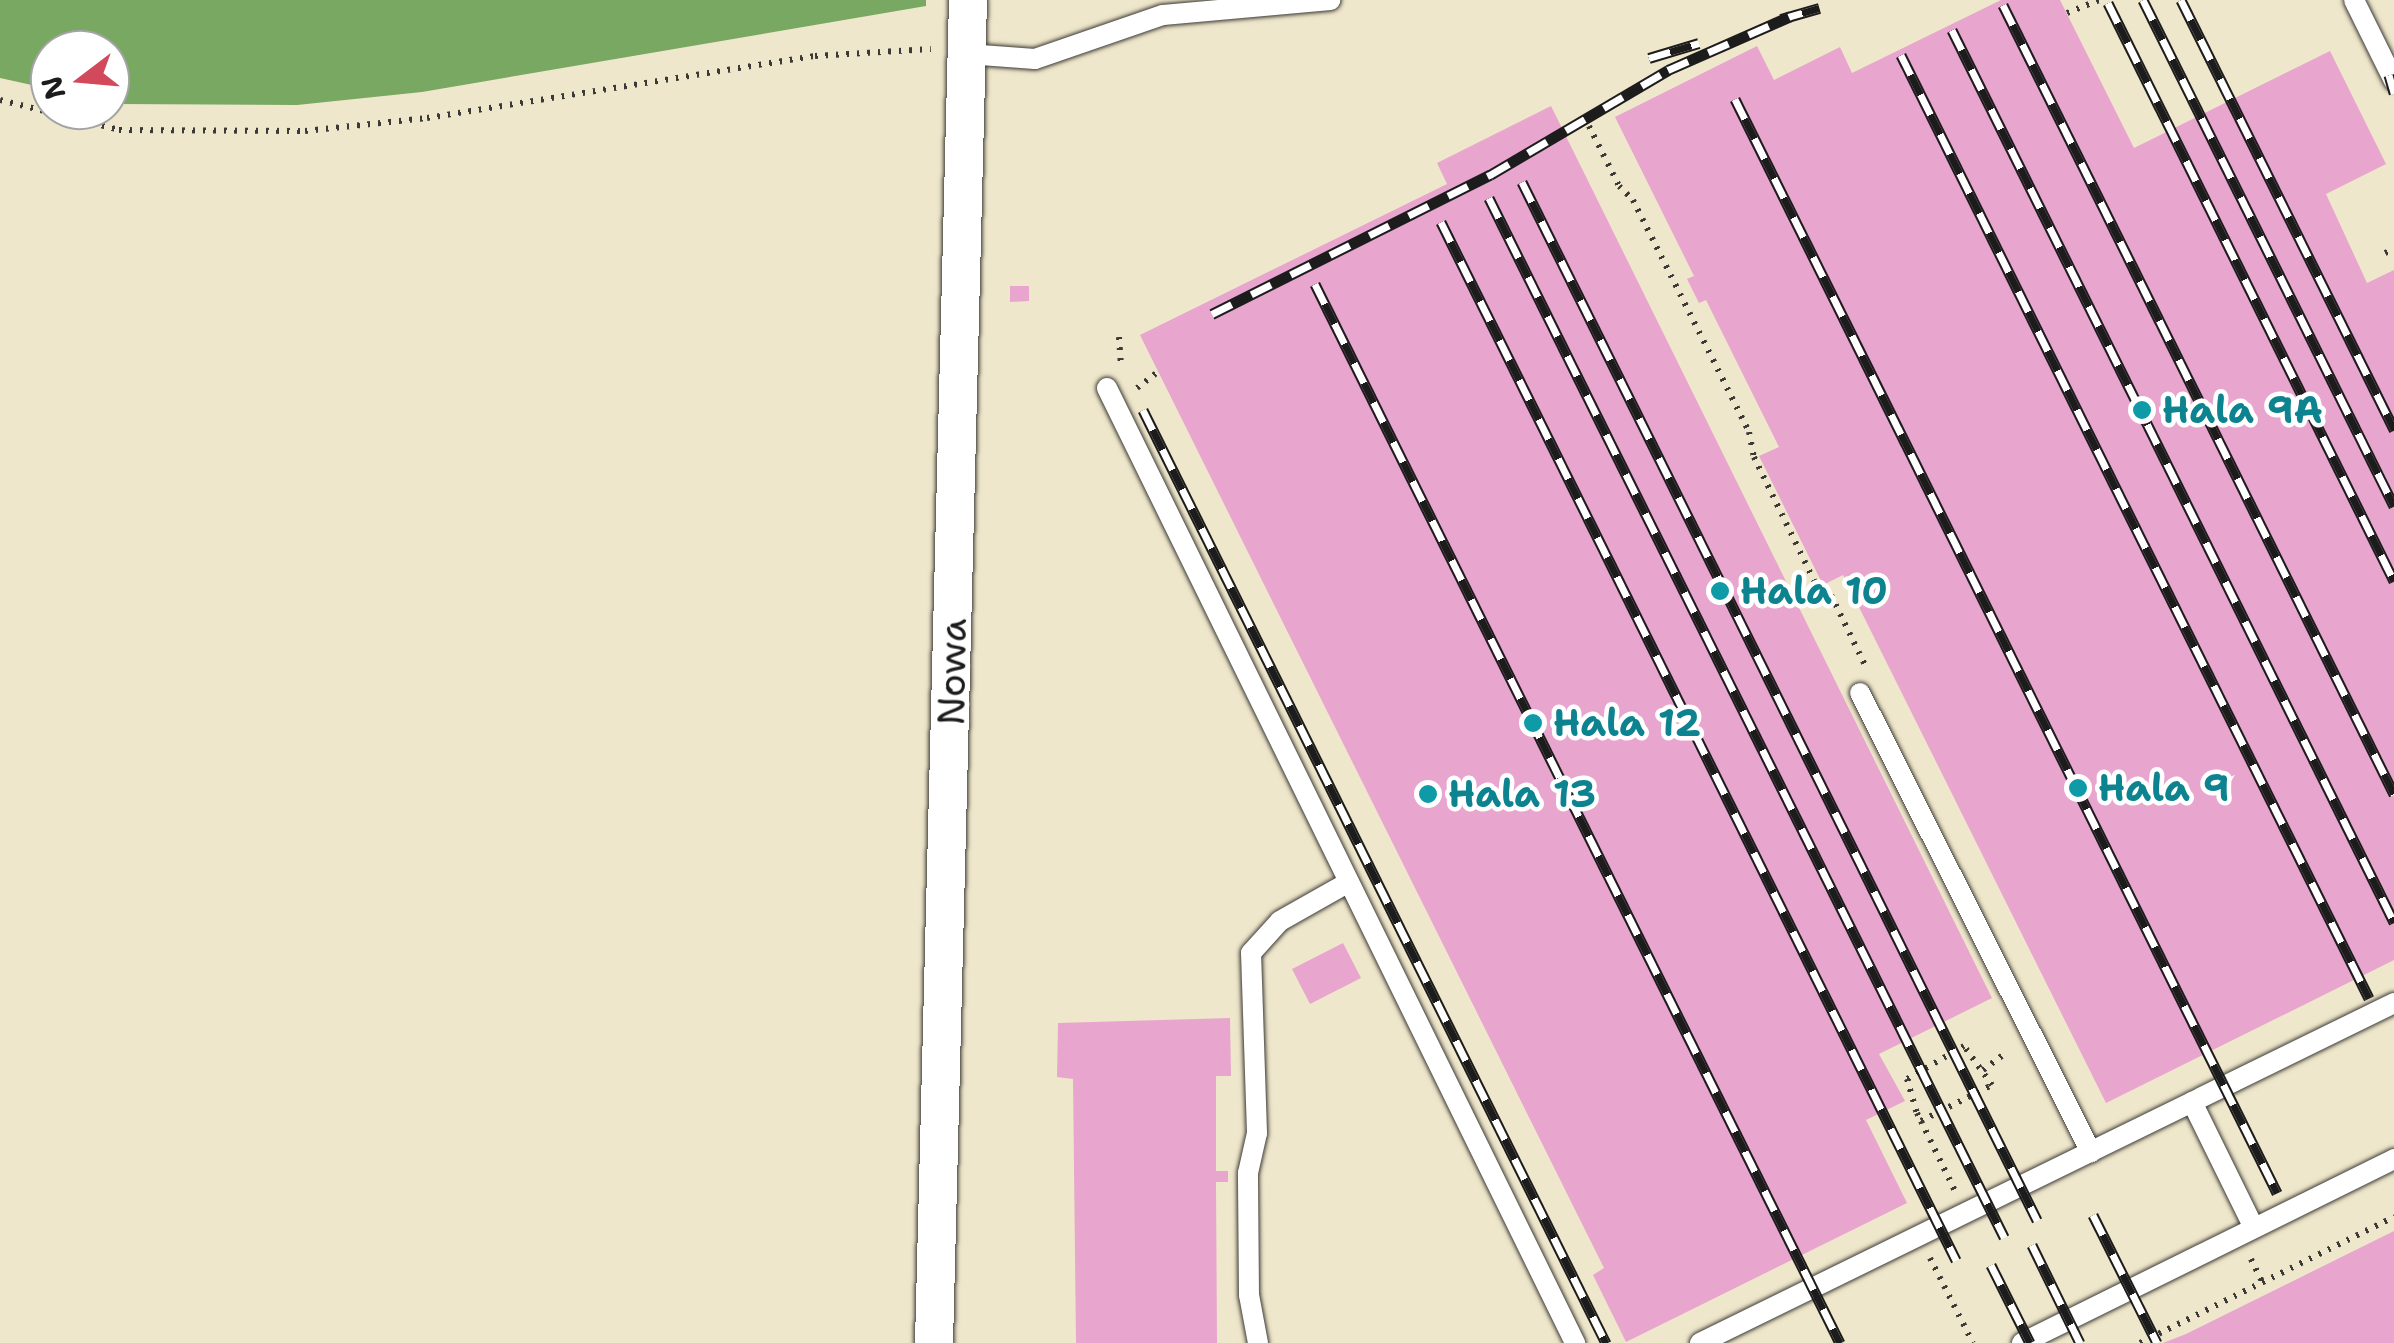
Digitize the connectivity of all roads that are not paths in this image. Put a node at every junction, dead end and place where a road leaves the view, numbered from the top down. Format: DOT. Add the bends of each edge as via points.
graph roads {
  1 [pos="968,0"];
  2 [pos="1330,0"];
  3 [pos="2354,0"];
  4 [pos="1164,8"];
  5 [pos="967,54"];
  6 [pos="2394,81"];
  7 [pos="1107,388"];
  8 [pos="1866,687"];
  9 [pos="1349,882"];
  10 [pos="2394,1003"];
  11 [pos="2192,1102"];
  12 [pos="2091,1152"];
  13 [pos="2394,1159"];
  14 [pos="2254,1228"];
  15 [pos="934,1343"];
  16 [pos="1258,1343"];
  17 [pos="1575,1343"];
  18 [pos="1700,1343"];
  19 [pos="2022,1343"];
  1 -- 5 [label="street, Nowa"];
  2 -- 4 [label="lane"];
  3 -- 6 [label="lane"];
  4 -- 5 [label="lane" via="1035,59"];
  5 -- 15 [label="street, Nowa"];
  7 -- 9 [label="lane"];
  8 -- 12 [label="lane"];
  9 -- 16 [label="lane" via="1280,921 1251,953 1257,1133 1248,1173 1249,1295"];
  9 -- 17 [label="lane"];
  10 -- 11 [label="lane"];
  11 -- 12 [label="lane"];
  11 -- 14 [label="lane"];
  12 -- 18 [label="lane"];
  13 -- 14 [label="lane"];
  14 -- 19 [label="lane"];
}
